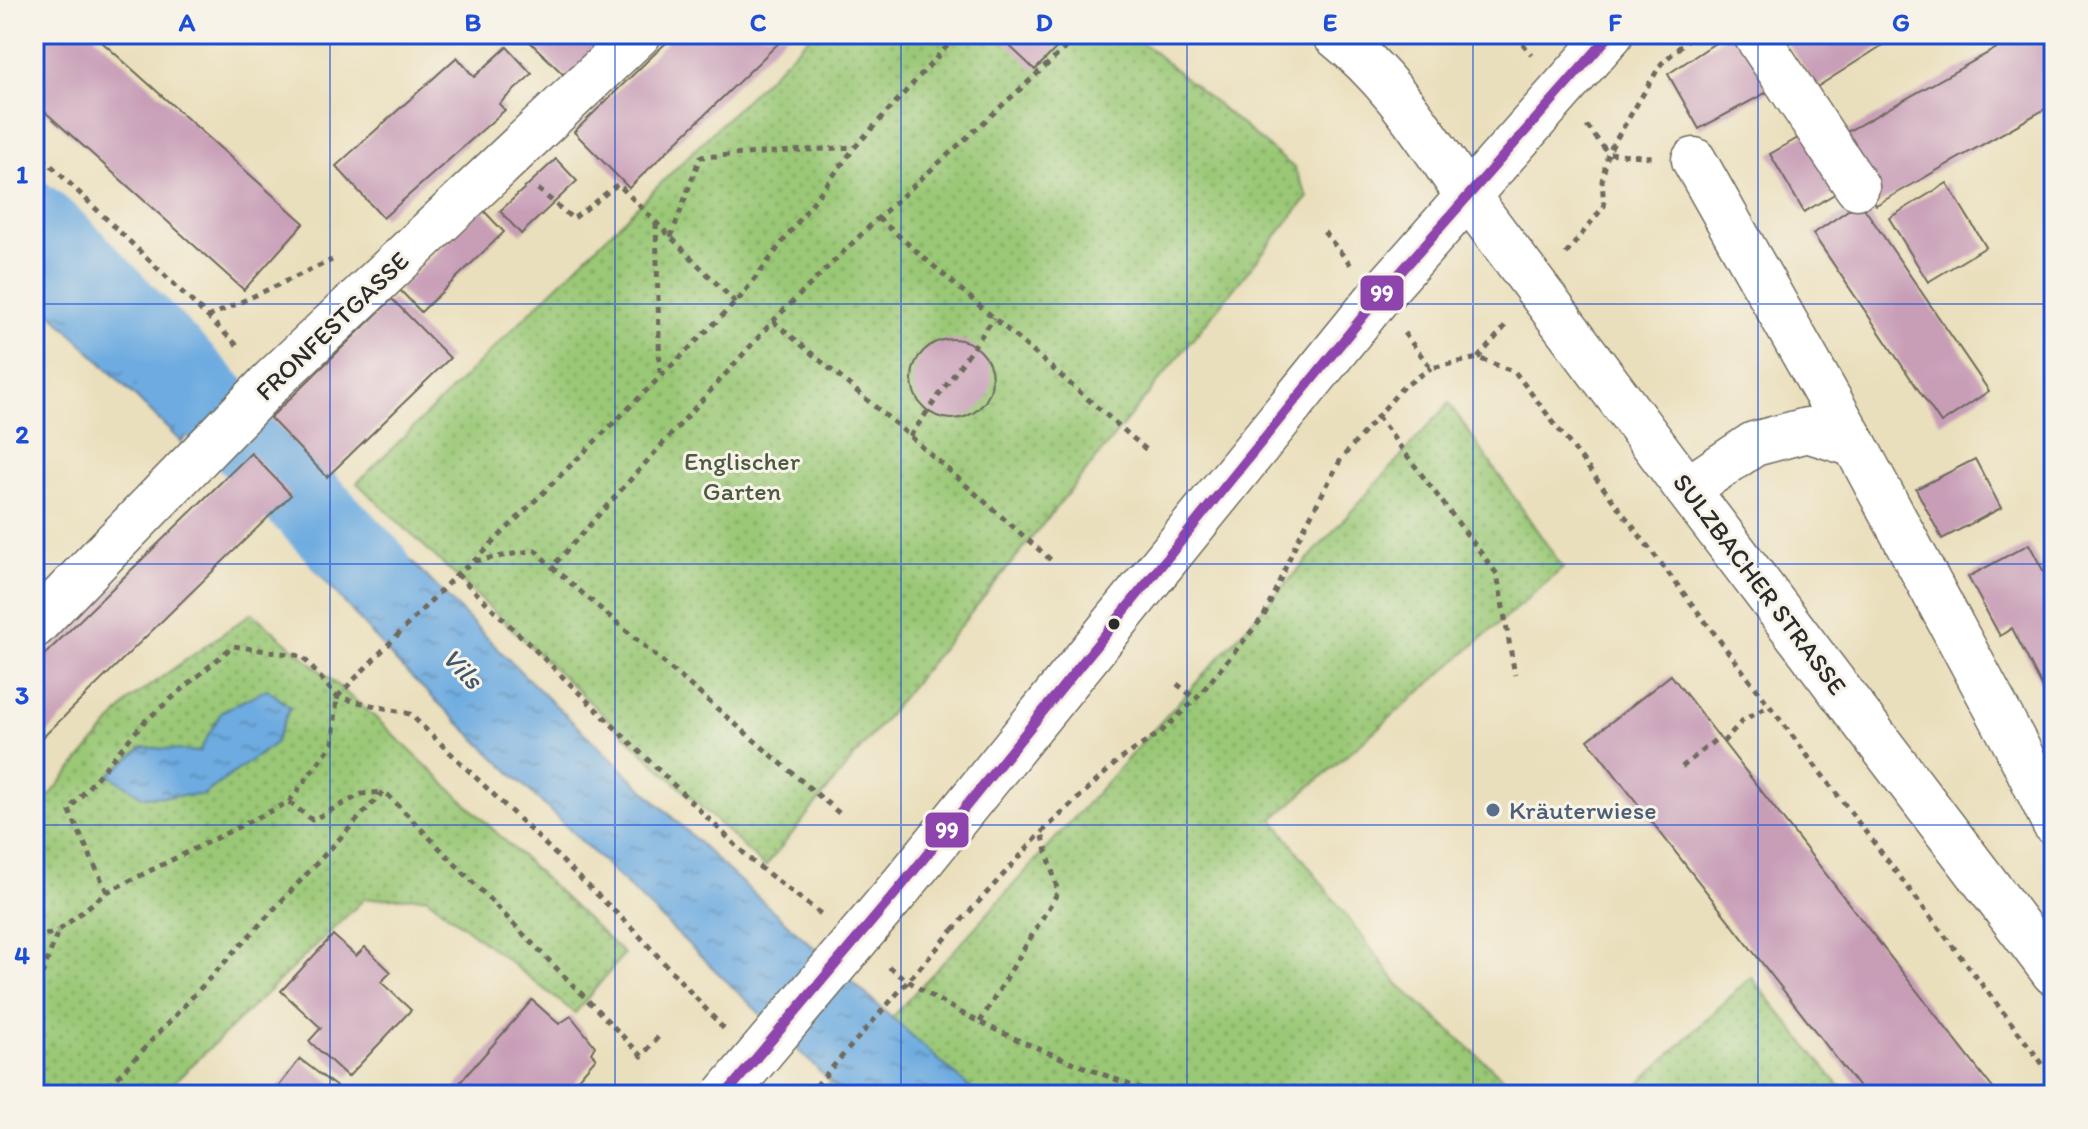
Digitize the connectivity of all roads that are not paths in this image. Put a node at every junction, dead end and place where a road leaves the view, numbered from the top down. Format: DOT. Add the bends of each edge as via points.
graph roads {
  1 [pos="639,34"];
  2 [pos="1334,34"];
  3 [pos="1611,34"];
  4 [pos="1755,34"];
  5 [pos="1694,160"];
  6 [pos="1857,187"];
  7 [pos="1467,195"];
  8 [pos="1855,445"];
  9 [pos="1687,489"];
  10 [pos="34,626"];
  11 [pos="2054,823"];
  12 [pos="2054,973"];
  13 [pos="725,1095"];
  1 -- 10 [label="main road, FRONFESTGASSE" via="273,380"];
  2 -- 7 [label="main road, SULZBACHER STRASSE" via="1392,88"];
  3 -- 7 [label="main road"];
  4 -- 6 [label="main road"];
  5 -- 8 [label="main road"];
  7 -- 9 [label="main road, SULZBACHER STRASSE"];
  7 -- 13 [label="main road, bridge"];
  8 -- 9 [label="main road" via="1807,430 1754,444"];
  8 -- 11 [label="main road"];
  9 -- 12 [label="main road, SULZBACHER STRASSE"];
}
